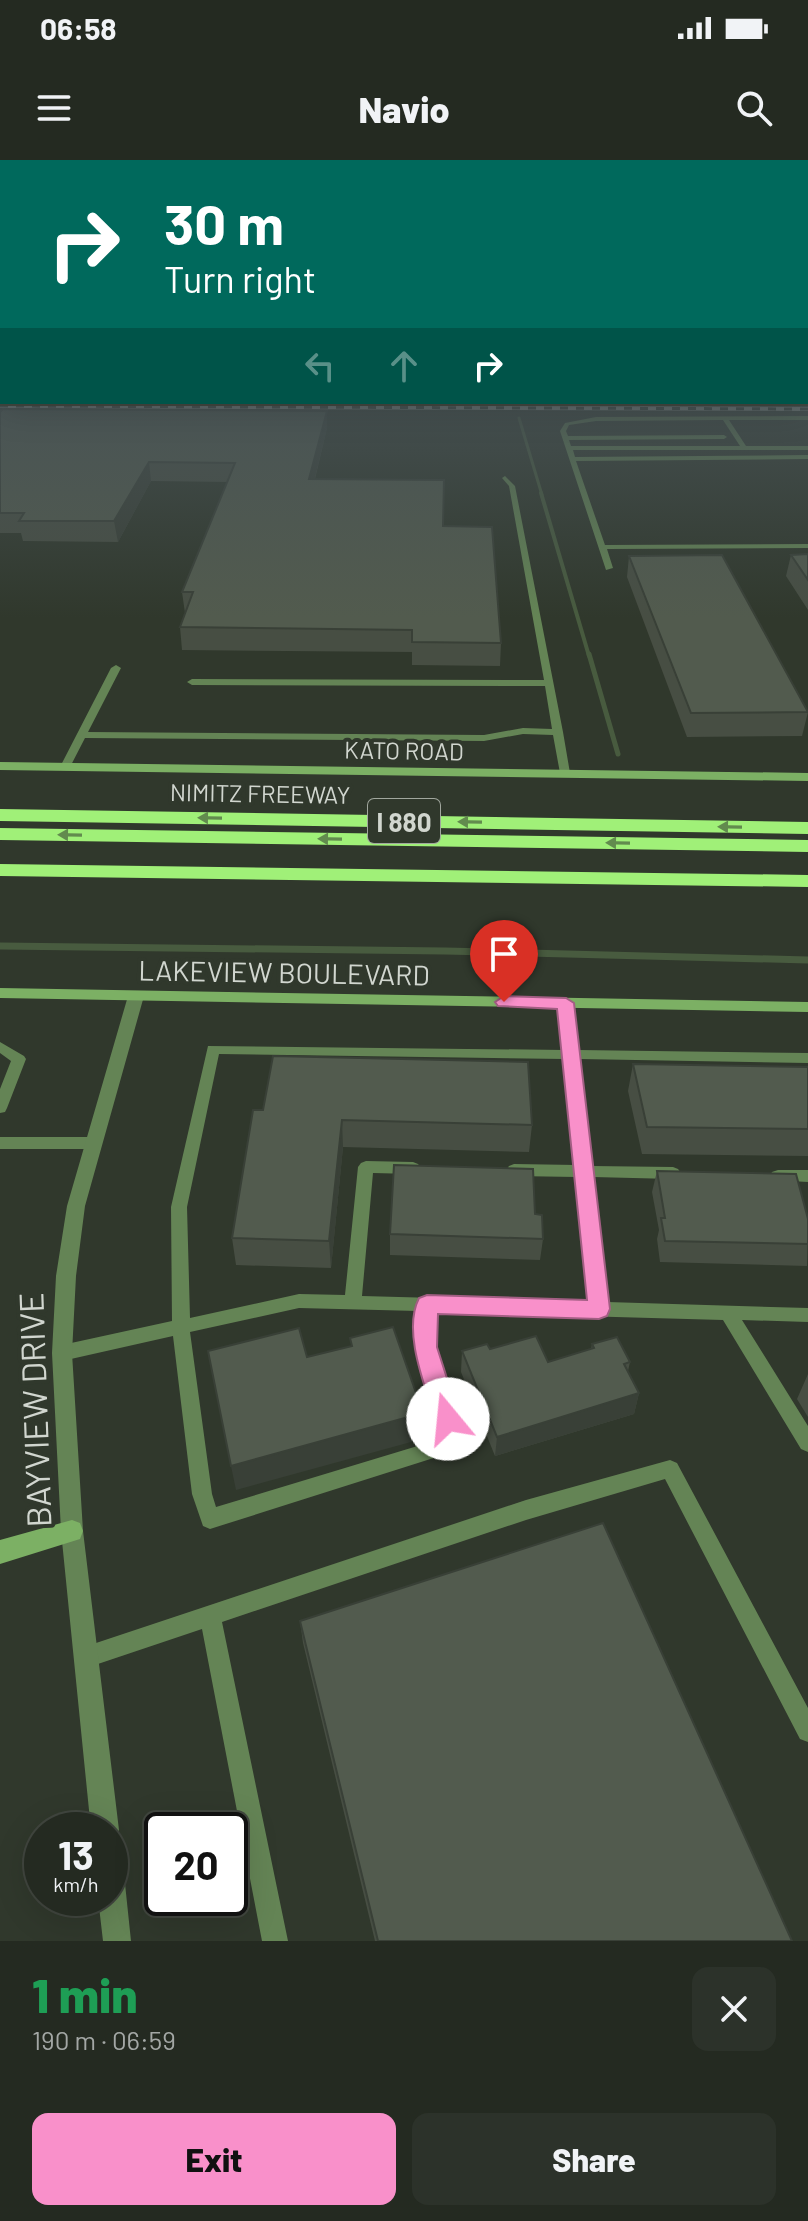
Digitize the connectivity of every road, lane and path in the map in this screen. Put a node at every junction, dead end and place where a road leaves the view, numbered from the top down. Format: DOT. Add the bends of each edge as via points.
graph roads {
  1 [pos="569,451"];
  2 [pos="808,457"];
  3 [pos="571,459"];
  4 [pos="505,478"];
  5 [pos="808,546"];
  6 [pos="601,547"];
  7 [pos="609,568"];
  8 [pos="116,668"];
  9 [pos="192,682"];
  10 [pos="549,683"];
  11 [pos="558,732"];
  12 [pos="82,735"];
  13 [pos="0,766"];
  14 [pos="65,767"];
  15 [pos="565,773"];
  16 [pos="808,777"];
  17 [pos="0,815"];
  18 [pos="808,828"];
  19 [pos="0,834"];
  20 [pos="808,846"];
  21 [pos="0,870"];
  22 [pos="808,881"];
  23 [pos="0,993"];
  24 [pos="136,996"];
  25 [pos="566,1003"];
  26 [pos="808,1007"];
  27 [pos="0,1047"];
  28 [pos="570,1054"];
  29 [pos="808,1058"];
  30 [pos="2,1099"];
  31 [pos="0,1143"];
  32 [pos="92,1143"];
  33 [pos="428,1169"];
  34 [pos="490,1170"];
  35 [pos="584,1172"];
  36 [pos="689,1174"];
  37 [pos="763,1175"];
  38 [pos="808,1176"];
  39 [pos="353,1303"];
  40 [pos="427,1305"];
  41 [pos="599,1309"];
  42 [pos="728,1313"];
  43 [pos="808,1315"];
  44 [pos="181,1327"];
  45 [pos="62,1353"];
  46 [pos="808,1443"];
  47 [pos="72,1531"];
  48 [pos="0,1552"];
  49 [pos="210,1616"];
  50 [pos="86,1657"];
  51 [pos="808,1731"];
  52 [pos="103,1812"];
  53 [pos="114,1916"];
  54 [pos="117,1941"];
  55 [pos="275,1941"];
  1 -- 3 [label="lane"];
  2 -- 3 [label="lane"];
  3 -- 6 [label="lane"];
  4 -- 10 [label="lane" via="512,486"];
  5 -- 6 [label="lane"];
  6 -- 7 [label="lane"];
  8 -- 12 [label="lane"];
  9 -- 10 [label="lane"];
  10 -- 11 [label="lane"];
  11 -- 12 [label="lane" via="484,738"];
  11 -- 15 [label="lane"];
  12 -- 14 [label="lane"];
  13 -- 14 [label="street, KATO ROAD"];
  14 -- 15 [label="street, KATO ROAD"];
  15 -- 16 [label="street, KATO ROAD"];
  18 -- 17 [label="highway, NIMITZ FREEWAY / I 880, one-way"];
  20 -- 19 [label="highway, I 880, one-way"];
  21 -- 22 [label="highway, I 880"];
  23 -- 24 [label="street, LAKEVIEW BOULEVARD"];
  24 -- 25 [label="street, LAKEVIEW BOULEVARD"];
  24 -- 32 [label="street, BAYVIEW DRIVE"];
  25 -- 26 [label="street, LAKEVIEW BOULEVARD"];
  25 -- 28 [label="lane"];
  27 -- 30 [label="lane" via="19,1059"];
  28 -- 29 [label="lane"];
  28 -- 35 [label="lane"];
  28 -- 44 [label="lane" via="213,1049 179,1207"];
  31 -- 32 [label="lane"];
  32 -- 45 [label="street, BAYVIEW DRIVE" via="66,1276"];
  33 -- 39 [label="lane" via="366,1167"];
  34 -- 35 [label="lane"];
  35 -- 36 [label="lane"];
  35 -- 41 [label="lane"];
  37 -- 38 [label="lane"];
  39 -- 40 [label="lane"];
  39 -- 44 [label="lane" via="299,1301"];
  40 -- 41 [label="lane"];
  40 -- 44 [label="lane" via="425,1347 455,1443 210,1519 202,1494"];
  41 -- 42 [label="lane"];
  42 -- 43 [label="lane"];
  42 -- 46 [label="lane"];
  44 -- 45 [label="lane"];
  45 -- 47 [label="street, BAYVIEW DRIVE"];
  47 -- 48 [label="street"];
  47 -- 50 [label="street, BAYVIEW DRIVE"];
  49 -- 50 [label="lane"];
  49 -- 51 [label="lane" via="526,1510 670,1469"];
  49 -- 55 [label="lane"];
  50 -- 52 [label="street, BAYVIEW DRIVE"];
  53 -- 54 [label="street"];
}
